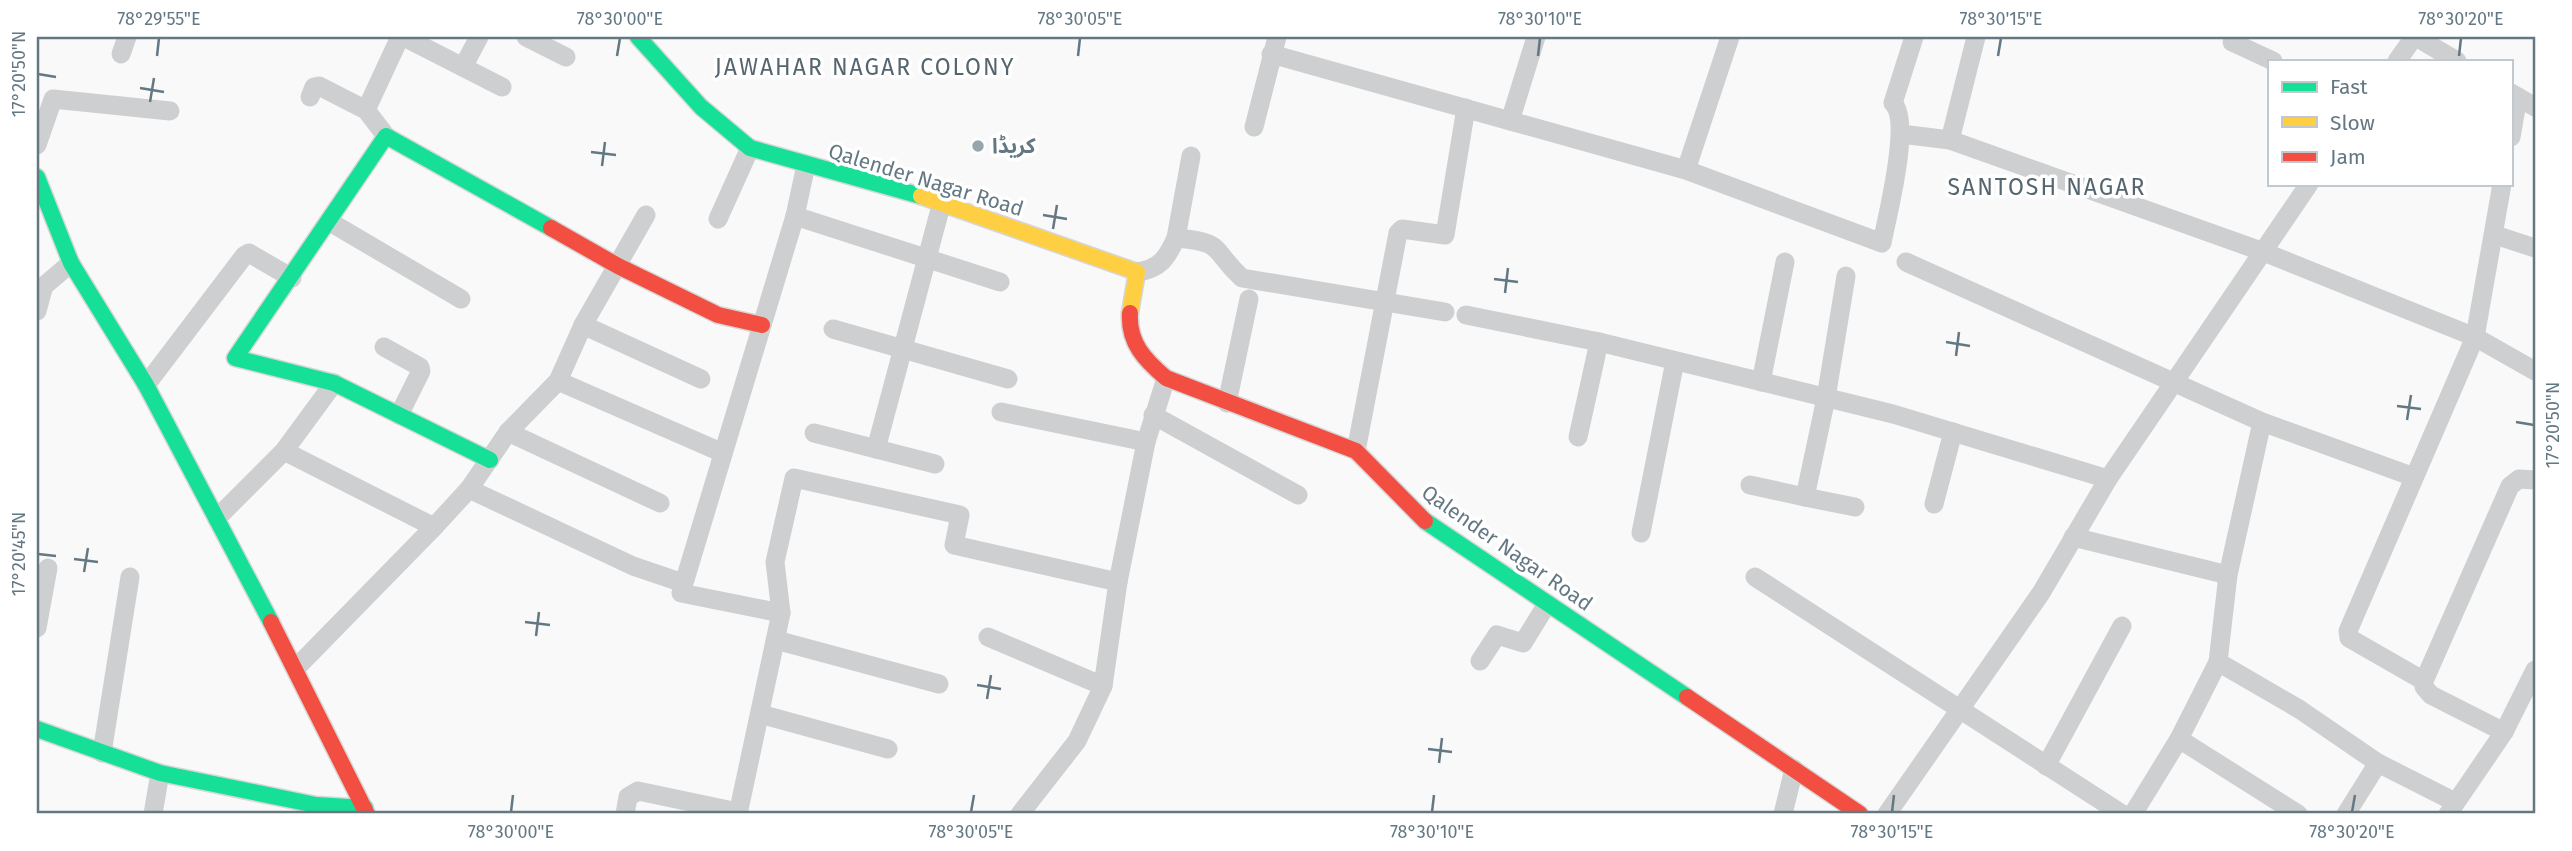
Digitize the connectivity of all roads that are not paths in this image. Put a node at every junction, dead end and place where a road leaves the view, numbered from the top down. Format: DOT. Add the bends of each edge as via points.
graph roads {
  1 [pos="402,37"];
  2 [pos="479,37"];
  3 [pos="526,37"];
  4 [pos="638,37"];
  5 [pos="1536,37"];
  6 [pos="1730,37"];
  7 [pos="1914,37"];
  8 [pos="1976,37"];
  9 [pos="2415,37"];
  10 [pos="2228,39"];
  11 [pos="1274,45"];
  12 [pos="566,57"];
  13 [pos="2271,60"];
  14 [pos="2398,60"];
  15 [pos="2456,60"];
  16 [pos="463,67"];
  17 [pos="502,87"];
  18 [pos="2514,95"];
  19 [pos="310,97"];
  20 [pos="2535,107"];
  21 [pos="1466,108"];
  22 [pos="366,110"];
  23 [pos="170,111"];
  24 [pos="1510,121"];
  25 [pos="2512,123"];
  26 [pos="1254,127"];
  27 [pos="1901,134"];
  28 [pos="386,136"];
  29 [pos="1950,140"];
  30 [pos="37,145"];
  31 [pos="750,148"];
  32 [pos="1191,156"];
  33 [pos="806,165"];
  34 [pos="1686,170"];
  35 [pos="37,177"];
  36 [pos="2308,186"];
  37 [pos="2502,186"];
  38 [pos="942,202"];
  39 [pos="646,215"];
  40 [pos="795,216"];
  41 [pos="718,219"];
  42 [pos="330,222"];
  43 [pos="2495,235"];
  44 [pos="1176,238"];
  45 [pos="2535,248"];
  46 [pos="2261,251"];
  47 [pos="928,258"];
  48 [pos="1785,262"];
  49 [pos="1906,262"];
  50 [pos="71,263"];
  51 [pos="618,267"];
  52 [pos="1137,272"];
  53 [pos="1846,276"];
  54 [pos="292,278"];
  55 [pos="1000,282"];
  56 [pos="40,290"];
  57 [pos="461,299"];
  58 [pos="1249,299"];
  59 [pos="1385,301"];
  60 [pos="37,311"];
  61 [pos="1445,312"];
  62 [pos="1466,315"];
  63 [pos="583,325"];
  64 [pos="762,325"];
  65 [pos="833,329"];
  66 [pos="2475,337"];
  67 [pos="1599,342"];
  68 [pos="384,346"];
  69 [pos="903,349"];
  70 [pos="1675,361"];
  71 [pos="2535,371"];
  72 [pos="1166,378"];
  73 [pos="701,379"];
  74 [pos="1008,379"];
  75 [pos="558,381"];
  76 [pos="1761,382"];
  77 [pos="334,383"];
  78 [pos="2173,384"];
  79 [pos="146,385"];
  80 [pos="1826,398"];
  81 [pos="1227,402"];
  82 [pos="1002,412"];
  83 [pos="399,415"];
  84 [pos="1153,415"];
  85 [pos="2262,422"];
  86 [pos="508,432"];
  87 [pos="1953,432"];
  88 [pos="814,433"];
  89 [pos="1578,437"];
  90 [pos="1146,442"];
  91 [pos="876,449"];
  92 [pos="284,451"];
  93 [pos="1356,451"];
  94 [pos="723,453"];
  95 [pos="490,460"];
  96 [pos="935,464"];
  97 [pos="2414,477"];
  98 [pos="2108,479"];
  99 [pos="2535,480"];
  100 [pos="1750,485"];
  101 [pos="469,489"];
  102 [pos="1298,495"];
  103 [pos="1805,497"];
  104 [pos="660,503"];
  105 [pos="1934,504"];
  106 [pos="1856,507"];
  107 [pos="217,518"];
  108 [pos="434,527"];
  109 [pos="1641,533"];
  110 [pos="2073,537"];
  111 [pos="48,568"];
  112 [pos="2228,575"];
  113 [pos="130,577"];
  114 [pos="1755,578"];
  115 [pos="1118,582"];
  116 [pos="684,583"];
  117 [pos="1548,604"];
  118 [pos="781,613"];
  119 [pos="2122,626"];
  120 [pos="37,628"];
  121 [pos="988,637"];
  122 [pos="776,640"];
  123 [pos="1480,661"];
  124 [pos="2218,662"];
  125 [pos="296,668"];
  126 [pos="2535,670"];
  127 [pos="2424,681"];
  128 [pos="939,684"];
  129 [pos="1103,686"];
  130 [pos="1961,708"];
  131 [pos="760,714"];
  132 [pos="37,729"];
  133 [pos="2504,732"];
  134 [pos="2179,739"];
  135 [pos="888,749"];
  136 [pos="102,753"];
  137 [pos="2378,763"];
  138 [pos="2046,766"];
  139 [pos="1794,769"];
  140 [pos="160,773"];
  141 [pos="2452,808"];
  142 [pos="366,811"];
  143 [pos="738,813"];
  144 [pos="153,814"];
  145 [pos="385,814"];
  146 [pos="625,814"];
  147 [pos="1020,814"];
  148 [pos="1783,814"];
  149 [pos="1860,814"];
  150 [pos="1887,814"];
  151 [pos="2122,814"];
  152 [pos="2133,814"];
  153 [pos="2298,814"];
  154 [pos="2346,814"];
  1 -- 16 [label="street"];
  1 -- 22 [label="street"];
  2 -- 16 [label="street"];
  3 -- 12 [label="street"];
  4 -- 31 [label="street, Qalender Nagar Road" via="701,107"];
  5 -- 24 [label="street"];
  6 -- 34 [label="street"];
  7 -- 27 [label="street" via="1893,103"];
  8 -- 29 [label="street"];
  9 -- 14 [label="street"];
  9 -- 15 [label="street"];
  10 -- 13 [label="street"];
  11 -- 21 [label="street"];
  11 -- 26 [label="street"];
  16 -- 17 [label="street"];
  18 -- 20 [label="street"];
  18 -- 25 [label="street"];
  19 -- 22 [label="street" via="319,86"];
  21 -- 24 [label="street"];
  21 -- 59 [label="street" via="1445,235 1400,231"];
  22 -- 28 [label="street"];
  23 -- 30 [label="street" via="53,99"];
  24 -- 34 [label="street"];
  27 -- 29 [label="street"];
  27 -- 34 [label="street" via="1882,243"];
  28 -- 42 [label="street"];
  28 -- 51 [label="street"];
  29 -- 46 [label="street"];
  31 -- 33 [label="street, Qalender Nagar Road"];
  31 -- 41 [label="street"];
  32 -- 44 [label="street"];
  33 -- 38 [label="street, Qalender Nagar Road"];
  33 -- 40 [label="street"];
  35 -- 50 [label="street"];
  36 -- 46 [label="street"];
  37 -- 43 [label="street"];
  38 -- 47 [label="street"];
  38 -- 52 [label="street, Qalender Nagar Road"];
  39 -- 51 [label="street"];
  40 -- 47 [label="street"];
  40 -- 64 [label="street"];
  42 -- 54 [label="street"];
  42 -- 57 [label="street"];
  43 -- 45 [label="street"];
  43 -- 66 [label="street"];
  44 -- 52 [label="street" via="1160,264"];
  44 -- 59 [label="street" via="1217,247 1242,278"];
  46 -- 66 [label="street"];
  46 -- 78 [label="street"];
  47 -- 55 [label="street"];
  47 -- 69 [label="street"];
  48 -- 76 [label="street"];
  49 -- 78 [label="street"];
  50 -- 56 [label="street"];
  50 -- 79 [label="street"];
  51 -- 63 [label="street"];
  51 -- 64 [label="street" via="718,315"];
  52 -- 72 [label="street, Qalender Nagar Road" via="1127,325 1130,340"];
  53 -- 80 [label="street"];
  54 -- 77 [label="street" via="235,358"];
  54 -- 79 [label="street" via="249,253 244,256"];
  56 -- 60 [label="street"];
  58 -- 81 [label="street"];
  59 -- 61 [label="street"];
  59 -- 93 [label="street"];
  62 -- 67 [label="street"];
  63 -- 73 [label="street"];
  63 -- 75 [label="street"];
  64 -- 94 [label="street"];
  65 -- 69 [label="street"];
  66 -- 71 [label="street"];
  66 -- 97 [label="street"];
  67 -- 70 [label="street"];
  67 -- 89 [label="street"];
  68 -- 83 [label="street" via="421,371"];
  69 -- 74 [label="street"];
  69 -- 91 [label="street"];
  70 -- 76 [label="street"];
  70 -- 109 [label="street"];
  72 -- 81 [label="street, Qalender Nagar Road"];
  72 -- 84 [label="street"];
  75 -- 86 [label="street"];
  75 -- 94 [label="street"];
  76 -- 80 [label="street"];
  77 -- 83 [label="street"];
  77 -- 92 [label="street"];
  78 -- 85 [label="street"];
  78 -- 98 [label="street"];
  79 -- 107 [label="street"];
  80 -- 87 [label="street"];
  80 -- 103 [label="street"];
  81 -- 93 [label="street, Qalender Nagar Road"];
  82 -- 90 [label="street"];
  83 -- 95 [label="street"];
  84 -- 90 [label="street"];
  84 -- 102 [label="street"];
  85 -- 97 [label="street"];
  85 -- 112 [label="street"];
  86 -- 95 [label="street"];
  86 -- 104 [label="street"];
  87 -- 98 [label="street"];
  87 -- 105 [label="street"];
  88 -- 91 [label="street"];
  90 -- 115 [label="street"];
  91 -- 96 [label="street"];
  92 -- 107 [label="street"];
  92 -- 108 [label="street"];
  93 -- 117 [label="street, Qalender Nagar Road" via="1418,516"];
  94 -- 116 [label="street"];
  95 -- 101 [label="street"];
  97 -- 127 [label="street" via="2348,631 2349,638"];
  98 -- 110 [label="street"];
  99 -- 127 [label="street" via="2519,479 2510,486"];
  100 -- 103 [label="street"];
  101 -- 108 [label="street"];
  101 -- 116 [label="street" via="633,566"];
  103 -- 106 [label="street"];
  107 -- 125 [label="street"];
  108 -- 125 [label="street"];
  110 -- 112 [label="street"];
  110 -- 130 [label="street"];
  111 -- 120 [label="street"];
  112 -- 124 [label="street"];
  113 -- 136 [label="street"];
  114 -- 130 [label="street"];
  115 -- 118 [label="street" via="954,545 960,515 794,478 775,562"];
  115 -- 129 [label="street"];
  116 -- 118 [label="street" via="681,593"];
  117 -- 123 [label="street" via="1523,643 1497,635"];
  117 -- 139 [label="street, Qalender Nagar Road"];
  118 -- 122 [label="street"];
  119 -- 138 [label="street"];
  121 -- 129 [label="street"];
  122 -- 128 [label="street"];
  122 -- 131 [label="street"];
  124 -- 134 [label="street"];
  124 -- 137 [label="street"];
  125 -- 142 [label="street"];
  126 -- 133 [label="street"];
  127 -- 133 [label="street" via="2431,695"];
  129 -- 147 [label="street" via="1077,741"];
  130 -- 138 [label="street"];
  130 -- 150 [label="street"];
  131 -- 135 [label="street"];
  131 -- 143 [label="street"];
  132 -- 136 [label="street"];
  133 -- 141 [label="street"];
  134 -- 152 [label="street"];
  134 -- 153 [label="street"];
  136 -- 140 [label="street"];
  137 -- 141 [label="street"];
  137 -- 154 [label="street"];
  138 -- 151 [label="street"];
  139 -- 148 [label="street"];
  139 -- 149 [label="street, Qalender Nagar Road"];
  140 -- 142 [label="street"];
  140 -- 144 [label="street"];
  142 -- 145 [label="street"];
  143 -- 146 [label="street" via="638,791 628,797"];
}
